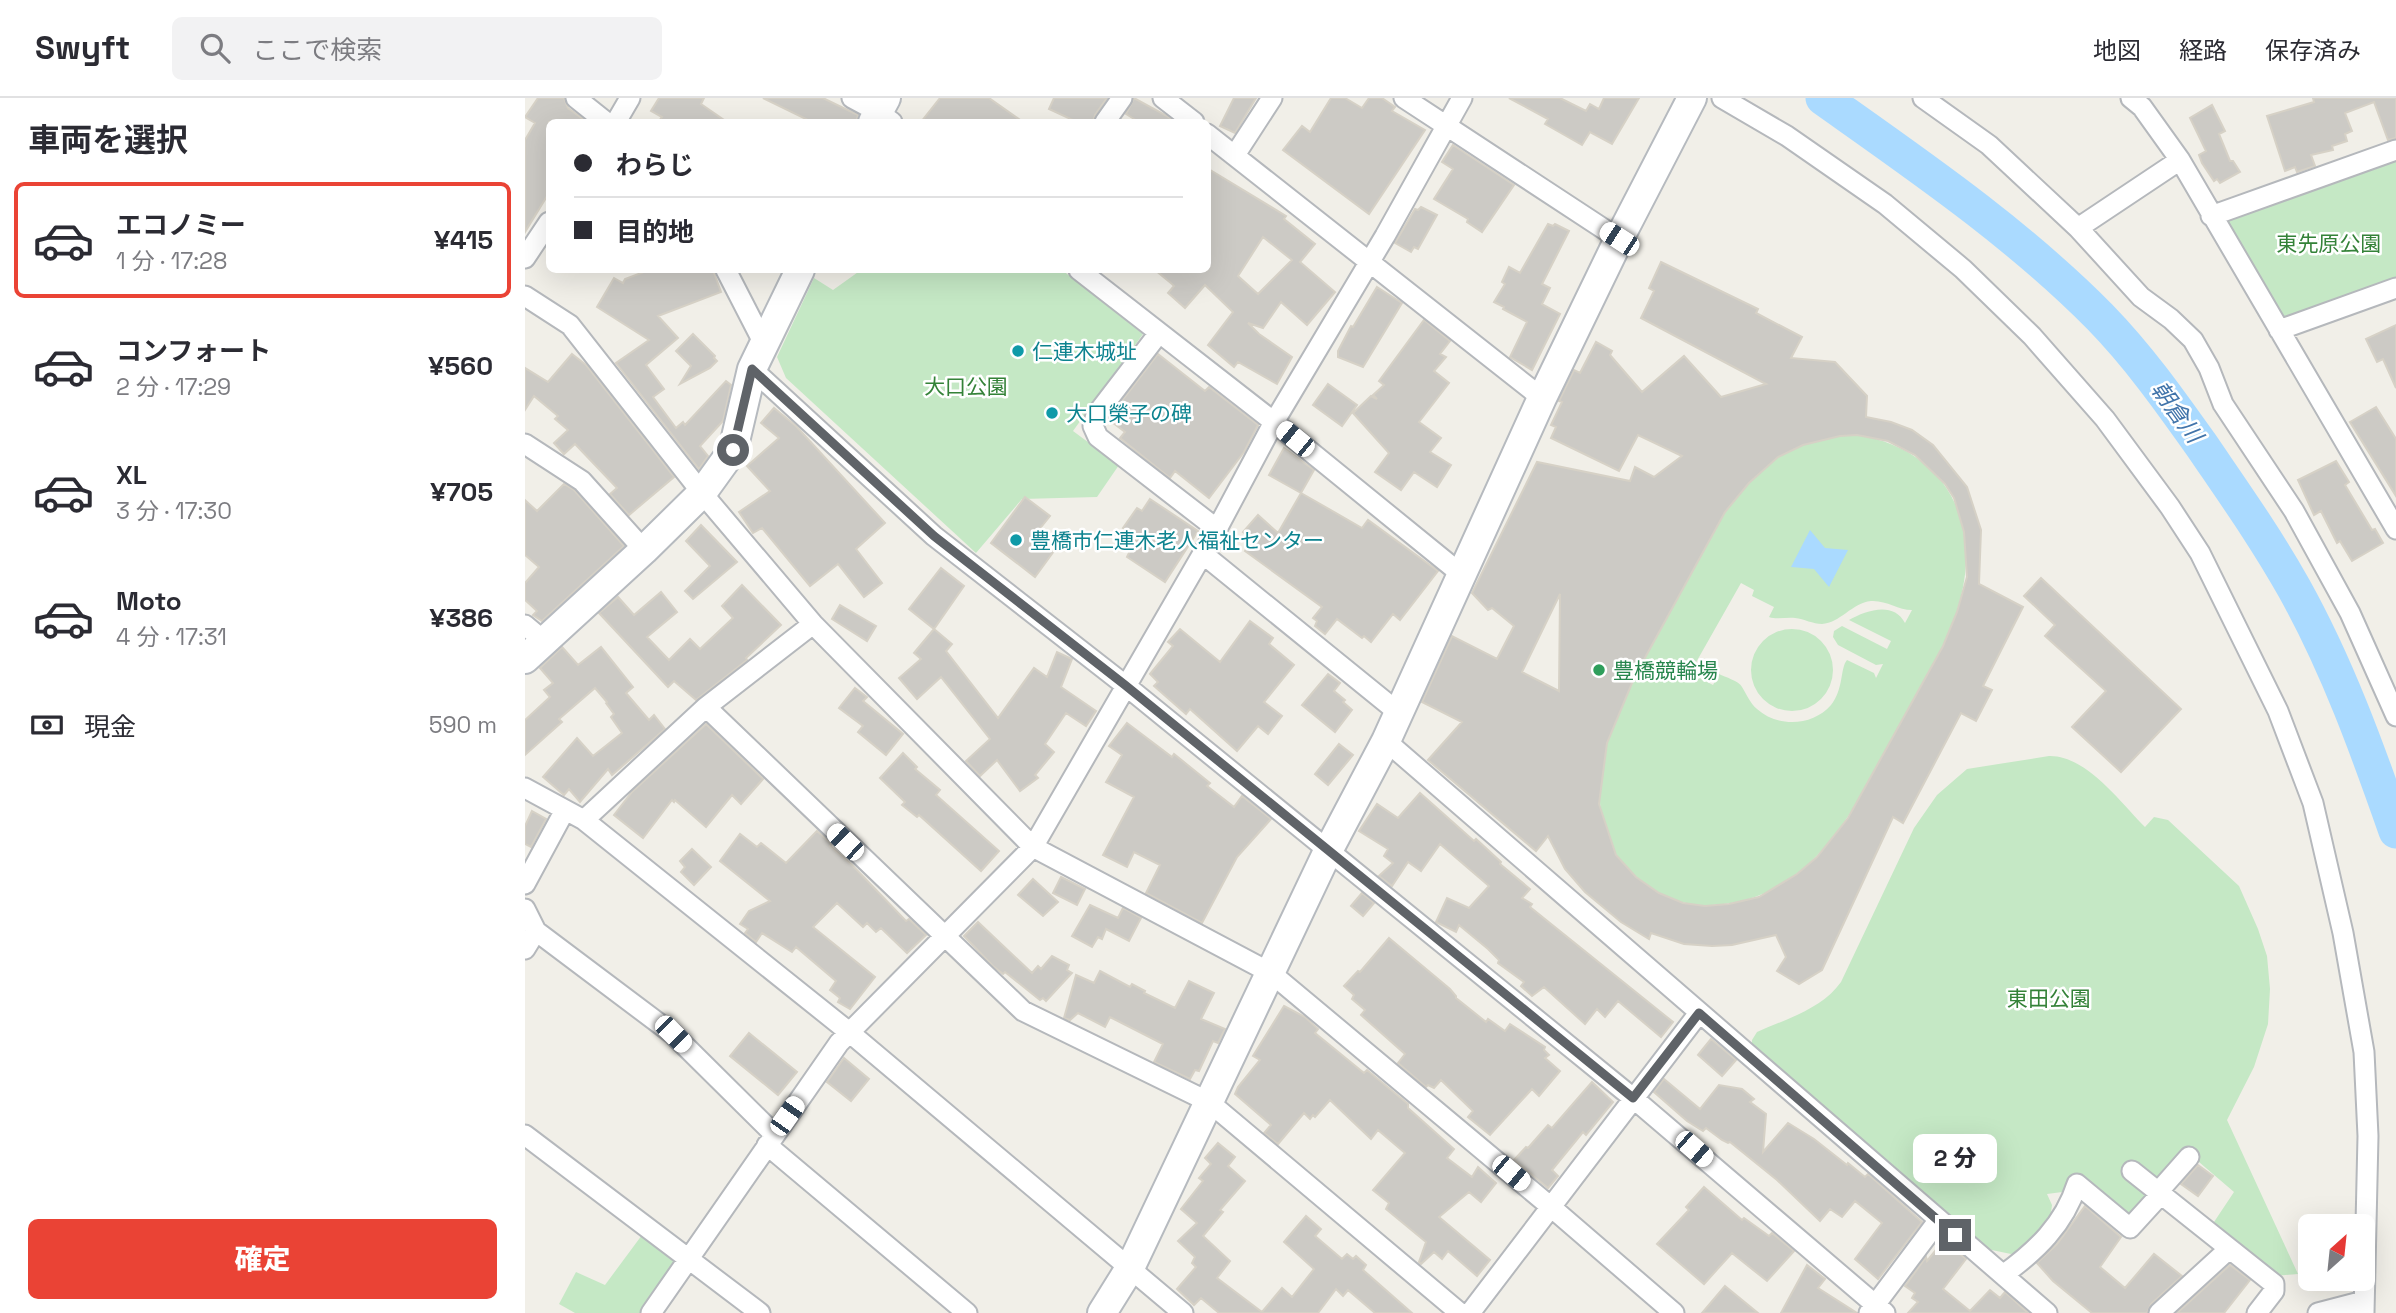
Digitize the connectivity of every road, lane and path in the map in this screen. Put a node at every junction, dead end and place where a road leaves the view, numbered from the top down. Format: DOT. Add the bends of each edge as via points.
graph roads {
  1 [pos="576,98"];
  2 [pos="630,98"];
  3 [pos="852,98"];
  4 [pos="1122,98"];
  5 [pos="1163,98"];
  6 [pos="1272,98"];
  7 [pos="1404,98"];
  8 [pos="1462,98"];
  9 [pos="1692,98"];
  10 [pos="1722,98"];
  11 [pos="1923,98"];
  12 [pos="2140,101"];
  13 [pos="882,114"];
  14 [pos="602,119"];
  15 [pos="618,119"];
  16 [pos="1107,119"];
  17 [pos="1190,119"];
  18 [pos="1447,126"];
  19 [pos="1211,137"];
  20 [pos="2396,150"];
  21 [pos="1235,155"];
  22 [pos="2180,160"];
  23 [pos="2211,216"];
  24 [pos="546,226"];
  25 [pos="2078,228"];
  26 [pos="1619,239"];
  27 [pos="525,258"];
  28 [pos="1368,262"];
  29 [pos="728,273"];
  30 [pos="798,273"];
  31 [pos="1083,273"];
  32 [pos="2396,288"];
  33 [pos="525,296"];
  34 [pos="2279,330"];
  35 [pos="1159,333"];
  36 [pos="763,342"];
  37 [pos="752,369"];
  38 [pos="1542,398"];
  39 [pos="1274,422"];
  40 [pos="525,444"];
  41 [pos="702,494"];
  42 [pos="1217,529"];
  43 [pos="2396,529"];
  44 [pos="644,550"];
  45 [pos="1203,554"];
  46 [pos="1461,574"];
  47 [pos="813,624"];
  48 [pos="531,642"];
  49 [pos="1125,685"];
  50 [pos="706,708"];
  51 [pos="1399,713"];
  52 [pos="2396,716"];
  53 [pos="1386,741"];
  54 [pos="525,788"];
  55 [pos="565,810"];
  56 [pos="584,820"];
  57 [pos="1033,847"];
  58 [pos="1328,851"];
  59 [pos="525,884"];
  60 [pos="525,909"];
  61 [pos="536,931"];
  62 [pos="944,938"];
  63 [pos="525,949"];
  64 [pos="1271,973"];
  65 [pos="1699,1013"];
  66 [pos="849,1032"];
  67 [pos="1633,1098"];
  68 [pos="1209,1102"];
  69 [pos="525,1136"];
  70 [pos="771,1140"];
  71 [pos="2189,1157"];
  72 [pos="2132,1171"];
  73 [pos="2159,1193"];
  74 [pos="1552,1207"];
  75 [pos="1938,1221"];
  76 [pos="2229,1249"];
  77 [pos="687,1259"];
  78 [pos="1130,1268"];
  79 [pos="2003,1275"];
  80 [pos="2364,1307"];
  81 [pos="1876,1310"];
  82 [pos="651,1313"];
  83 [pos="760,1313"];
  84 [pos="967,1313"];
  85 [pos="1102,1313"];
  86 [pos="1183,1313"];
  87 [pos="1460,1313"];
  88 [pos="1469,1313"];
  89 [pos="1674,1313"];
  90 [pos="2047,1313"];
  91 [pos="2159,1313"];
  92 [pos="2257,1313"];
  93 [pos="2318,1313"];
  1 -- 14 [label="street"];
  2 -- 15 [label="street"];
  3 -- 13 [label="street"];
  4 -- 16 [label="street"];
  5 -- 17 [label="street"];
  6 -- 21 [label="street"];
  7 -- 18 [label="street"];
  8 -- 18 [label="street"];
  9 -- 26 [label="street"];
  10 -- 80 [label="street" via="1787,136 1885,204 1963,269 2032,336 2105,419 2200,553 2278,711 2313,803 2343,933 2364,1052 2368,1136"];
  11 -- 25 [label="street" via="1989,145"];
  12 -- 22 [label="street"];
  18 -- 26 [label="street"];
  18 -- 28 [label="street"];
  19 -- 21 [label="street"];
  20 -- 23 [label="street"];
  21 -- 28 [label="street"];
  22 -- 23 [label="street"];
  22 -- 25 [label="street"];
  23 -- 34 [label="street"];
  24 -- 27 [label="street"];
  25 -- 52 [label="street" via="2141,297 2193,340 2223,404 2294,510 2344,602"];
  26 -- 38 [label="street"];
  28 -- 38 [label="street"];
  28 -- 39 [label="street"];
  29 -- 36 [label="street"];
  30 -- 36 [label="street"];
  31 -- 35 [label="street"];
  32 -- 34 [label="street"];
  33 -- 41 [label="street" via="570,325"];
  34 -- 43 [label="street"];
  35 -- 39 [label="street"];
  35 -- 42 [label="street" via="1096,415 1093,426 1098,437"];
  36 -- 37 [label="street"];
  37 -- 41 [label="street" via="733,450"];
  37 -- 49 [label="street" via="934,536"];
  38 -- 46 [label="street"];
  39 -- 42 [label="street"];
  39 -- 46 [label="street"];
  40 -- 44 [label="street" via="582,481"];
  41 -- 44 [label="street"];
  41 -- 47 [label="street"];
  42 -- 45 [label="street"];
  44 -- 48 [label="street"];
  45 -- 49 [label="street"];
  45 -- 51 [label="street"];
  46 -- 51 [label="street"];
  47 -- 50 [label="street"];
  47 -- 57 [label="street"];
  49 -- 57 [label="street"];
  49 -- 58 [label="street"];
  50 -- 56 [label="street"];
  50 -- 62 [label="street"];
  51 -- 53 [label="street"];
  53 -- 58 [label="street"];
  53 -- 65 [label="street"];
  54 -- 55 [label="street"];
  55 -- 56 [label="street"];
  55 -- 59 [label="street"];
  56 -- 66 [label="street"];
  57 -- 62 [label="street"];
  57 -- 64 [label="street"];
  58 -- 64 [label="street"];
  58 -- 67 [label="street"];
  60 -- 61 [label="street"];
  61 -- 63 [label="street"];
  61 -- 70 [label="street" via="673,1034"];
  62 -- 66 [label="street"];
  62 -- 68 [label="street" via="1023,1011"];
  64 -- 68 [label="street"];
  64 -- 74 [label="street"];
  65 -- 67 [label="street"];
  65 -- 75 [label="street"];
  66 -- 70 [label="street"];
  66 -- 78 [label="street"];
  67 -- 74 [label="street"];
  67 -- 81 [label="street"];
  68 -- 78 [label="street"];
  68 -- 87 [label="street"];
  69 -- 77 [label="street"];
  70 -- 77 [label="street"];
  70 -- 84 [label="street"];
  71 -- 73 [label="street"];
  72 -- 73 [label="street"];
  73 -- 76 [label="street"];
  73 -- 79 [label="street" via="2130,1228 2077,1184 2063,1216 2043,1242"];
  74 -- 88 [label="street"];
  74 -- 89 [label="street"];
  75 -- 79 [label="street"];
  75 -- 81 [label="street"];
  76 -- 91 [label="street"];
  76 -- 92 [label="street" via="2274,1284 2274,1291"];
  77 -- 82 [label="street"];
  77 -- 83 [label="street"];
  78 -- 85 [label="street"];
  78 -- 86 [label="street"];
  79 -- 90 [label="street"];
  80 -- 93 [label="street"];
}
